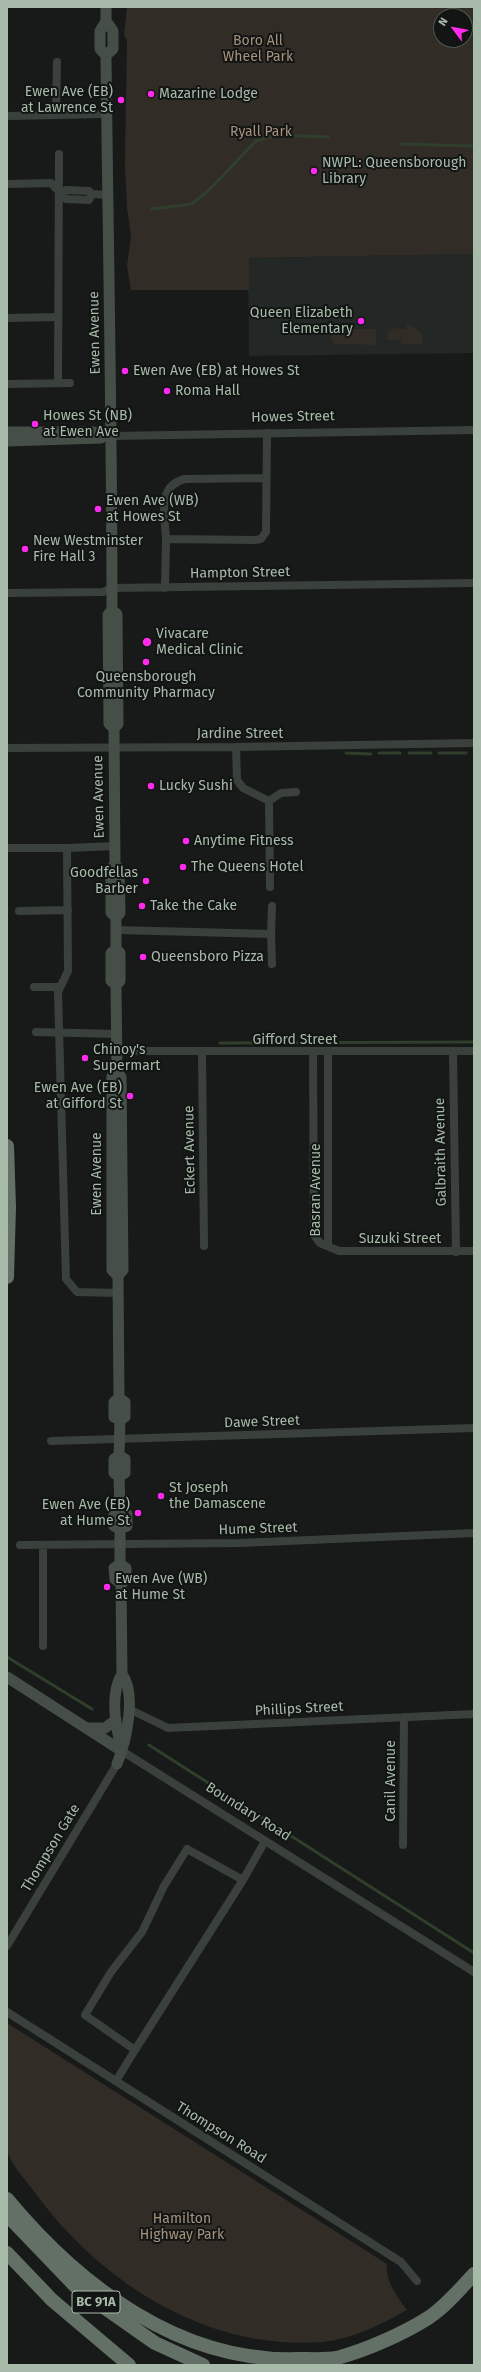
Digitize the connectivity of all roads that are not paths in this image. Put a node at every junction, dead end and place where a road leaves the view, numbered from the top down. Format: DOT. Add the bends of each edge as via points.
graph roads {
  1 [pos="106,7"];
  2 [pos="57,62"];
  3 [pos="56,114"];
  4 [pos="107,114"];
  5 [pos="7,116"];
  6 [pos="59,154"];
  7 [pos="7,184"];
  8 [pos="60,195"];
  9 [pos="107,195"];
  10 [pos="7,318"];
  11 [pos="58,318"];
  12 [pos="58,383"];
  13 [pos="70,383"];
  14 [pos="7,384"];
  15 [pos="474,430"];
  16 [pos="7,432"];
  17 [pos="267,433"];
  18 [pos="112,436"];
  19 [pos="7,441"];
  20 [pos="266,478"];
  21 [pos="166,540"];
  22 [pos="474,583"];
  23 [pos="112,588"];
  24 [pos="166,588"];
  25 [pos="7,594"];
  26 [pos="474,743"];
  27 [pos="114,746"];
  28 [pos="7,748"];
  29 [pos="236,748"];
  30 [pos="296,792"];
  31 [pos="268,801"];
  32 [pos="115,846"];
  33 [pos="7,848"];
  34 [pos="67,848"];
  35 [pos="270,887"];
  36 [pos="272,906"];
  37 [pos="68,910"];
  38 [pos="19,911"];
  39 [pos="116,930"];
  40 [pos="271,934"];
  41 [pos="272,964"];
  42 [pos="34,987"];
  43 [pos="59,988"];
  44 [pos="36,1032"];
  45 [pos="60,1033"];
  46 [pos="116,1034"];
  47 [pos="474,1051"];
  48 [pos="117,1052"];
  49 [pos="313,1052"];
  50 [pos="453,1052"];
  51 [pos="202,1053"];
  52 [pos="328,1053"];
  53 [pos="7,1146"];
  54 [pos="204,1246"];
  55 [pos="328,1246"];
  56 [pos="456,1252"];
  57 [pos="474,1252"];
  58 [pos="7,1278"];
  59 [pos="119,1293"];
  60 [pos="474,1428"];
  61 [pos="119,1439"];
  62 [pos="50,1441"];
  63 [pos="474,1533"];
  64 [pos="20,1545"];
  65 [pos="43,1545"];
  66 [pos="120,1545"];
  67 [pos="43,1646"];
  68 [pos="122,1674"];
  69 [pos="7,1677"];
  70 [pos="129,1708"];
  71 [pos="474,1714"];
  72 [pos="404,1717"];
  73 [pos="116,1720"];
  74 [pos="86,1728"];
  75 [pos="122,1751"];
  76 [pos="117,1764"];
  77 [pos="265,1841"];
  78 [pos="403,1845"];
  79 [pos="243,1880"];
  80 [pos="7,1946"];
  81 [pos="474,1972"];
  82 [pos="7,2012"];
  83 [pos="135,2050"];
  84 [pos="116,2081"];
  85 [pos="7,2199"];
  86 [pos="7,2216"];
  87 [pos="7,2253"];
  88 [pos="474,2274"];
  89 [pos="417,2281"];
  90 [pos="104,2346"];
  91 [pos="119,2365"];
  92 [pos="129,2365"];
  93 [pos="203,2365"];
  1 -- 4 [label="street, Ewen Avenue" via="106,21 113,31 113,49 106,55"];
  2 -- 3 [label="street"];
  3 -- 4 [label="street"];
  3 -- 5 [label="street"];
  4 -- 9 [label="street, Ewen Avenue"];
  6 -- 8 [label="street"];
  7 -- 8 [label="street" via="51,183"];
  8 -- 9 [label="street" via="66,190"];
  8 -- 11 [label="street"];
  9 -- 18 [label="street, Ewen Avenue"];
  10 -- 11 [label="street"];
  11 -- 12 [label="street"];
  12 -- 13 [label="street"];
  12 -- 14 [label="street"];
  15 -- 17 [label="street, Howes Street"];
  16 -- 18 [label="street, Howes Street" via="92,432"];
  17 -- 18 [label="street, Howes Street"];
  17 -- 20 [label="street"];
  18 -- 19 [label="street, Howes Street" via="88,440"];
  18 -- 23 [label="street, Ewen Avenue"];
  20 -- 21 [label="street" via="184,479 175,482 166,490"];
  20 -- 21 [label="street" via="266,532 261,539"];
  21 -- 24 [label="street"];
  22 -- 24 [label="street, Hampton Street"];
  23 -- 24 [label="street, Hampton Street"];
  23 -- 25 [label="street, Hampton Street" via="96,593"];
  23 -- 27 [label="street, Ewen Avenue" via="112,610 117,614 118,724 114,728"];
  26 -- 29 [label="street, Jardine Street"];
  27 -- 28 [label="street, Jardine Street"];
  27 -- 29 [label="street, Jardine Street"];
  27 -- 32 [label="street, Ewen Avenue"];
  29 -- 31 [label="street" via="237,780 243,788"];
  30 -- 31 [label="street" via="281,793"];
  31 -- 35 [label="street"];
  32 -- 34 [label="street"];
  32 -- 39 [label="street, Ewen Avenue" via="115,865 119,869 120,905 120,913 116,917"];
  33 -- 34 [label="street"];
  34 -- 37 [label="street"];
  36 -- 40 [label="street"];
  37 -- 38 [label="street"];
  37 -- 43 [label="street" via="68,971"];
  39 -- 40 [label="street"];
  39 -- 46 [label="street, Ewen Avenue" via="116,949 120,953 120,981 116,985"];
  40 -- 41 [label="street"];
  42 -- 43 [label="street"];
  43 -- 45 [label="street"];
  44 -- 45 [label="street"];
  45 -- 46 [label="street"];
  45 -- 59 [label="street" via="66,1279 77,1292"];
  46 -- 48 [label="street, Ewen Avenue"];
  47 -- 50 [label="street, Gifford Street"];
  48 -- 51 [label="street, Gifford Street"];
  48 -- 59 [label="street, Ewen Avenue" via="117,1072 112,1076 112,1270 118,1276"];
  49 -- 51 [label="street, Gifford Street"];
  49 -- 52 [label="street, Gifford Street"];
  49 -- 55 [label="street, Basran Avenue" via="314,1235 320,1243"];
  50 -- 52 [label="street, Gifford Street"];
  50 -- 56 [label="street, Galbraith Avenue"];
  51 -- 54 [label="street, Eckert Avenue"];
  52 -- 55 [label="street, Basran Avenue"];
  53 -- 58 [label="highway" via="10,1207"];
  55 -- 56 [label="street, Suzuki Street" via="339,1251"];
  56 -- 57 [label="street, Suzuki Street"];
  59 -- 61 [label="street, Ewen Avenue" via="119,1398 125,1402 125,1417 120,1420"];
  60 -- 61 [label="street, Dawe Street"];
  61 -- 62 [label="street, Dawe Street"];
  61 -- 66 [label="street, Ewen Avenue" via="119,1456 125,1459 125,1473 119,1477 120,1509 126,1514 127,1526 120,1529"];
  63 -- 66 [label="street, Hume Street" via="240,1543"];
  64 -- 65 [label="street, Hume Street"];
  65 -- 66 [label="street, Hume Street"];
  65 -- 67 [label="street"];
  66 -- 68 [label="street, Ewen Avenue" via="120,1564 126,1568 126,1579 121,1584"];
  68 -- 70 [label="street, Ewen Avenue" via="128,1682"];
  68 -- 73 [label="street, Ewen Avenue" via="116,1684"];
  69 -- 74 [label="street, Boundary Road"];
  70 -- 72 [label="street, Phillips Street" via="168,1728"];
  70 -- 75 [label="street, Ewen Avenue"];
  71 -- 72 [label="street, Phillips Street"];
  72 -- 78 [label="street, Canil Avenue"];
  73 -- 74 [label="street" via="105,1728"];
  73 -- 75 [label="street, Ewen Avenue"];
  74 -- 75 [label="street, Boundary Road"];
  75 -- 76 [label="street, Ewen Avenue"];
  75 -- 77 [label="street, Boundary Road"];
  76 -- 80 [label="street, Thompson Gate"];
  77 -- 79 [label="street"];
  77 -- 81 [label="street, Boundary Road"];
  79 -- 83 [label="street"];
  79 -- 83 [label="street" via="188,1849 164,1886 142,1932 110,1972 85,2015"];
  82 -- 84 [label="street, Thompson Road"];
  83 -- 84 [label="street"];
  84 -- 89 [label="street, Thompson Road" via="401,2262"];
  85 -- 88 [label="highway" via="48,2245 82,2275 137,2316 205,2346 240,2355 276,2360 336,2358 400,2334 430,2317"];
  86 -- 93 [label="highway, BC 91A" via="78,2289 155,2343"];
  87 -- 90 [label="highway, BC 91A" via="52,2300"];
  90 -- 91 [label="highway"];
  90 -- 92 [label="highway, BC 91A"];
}
